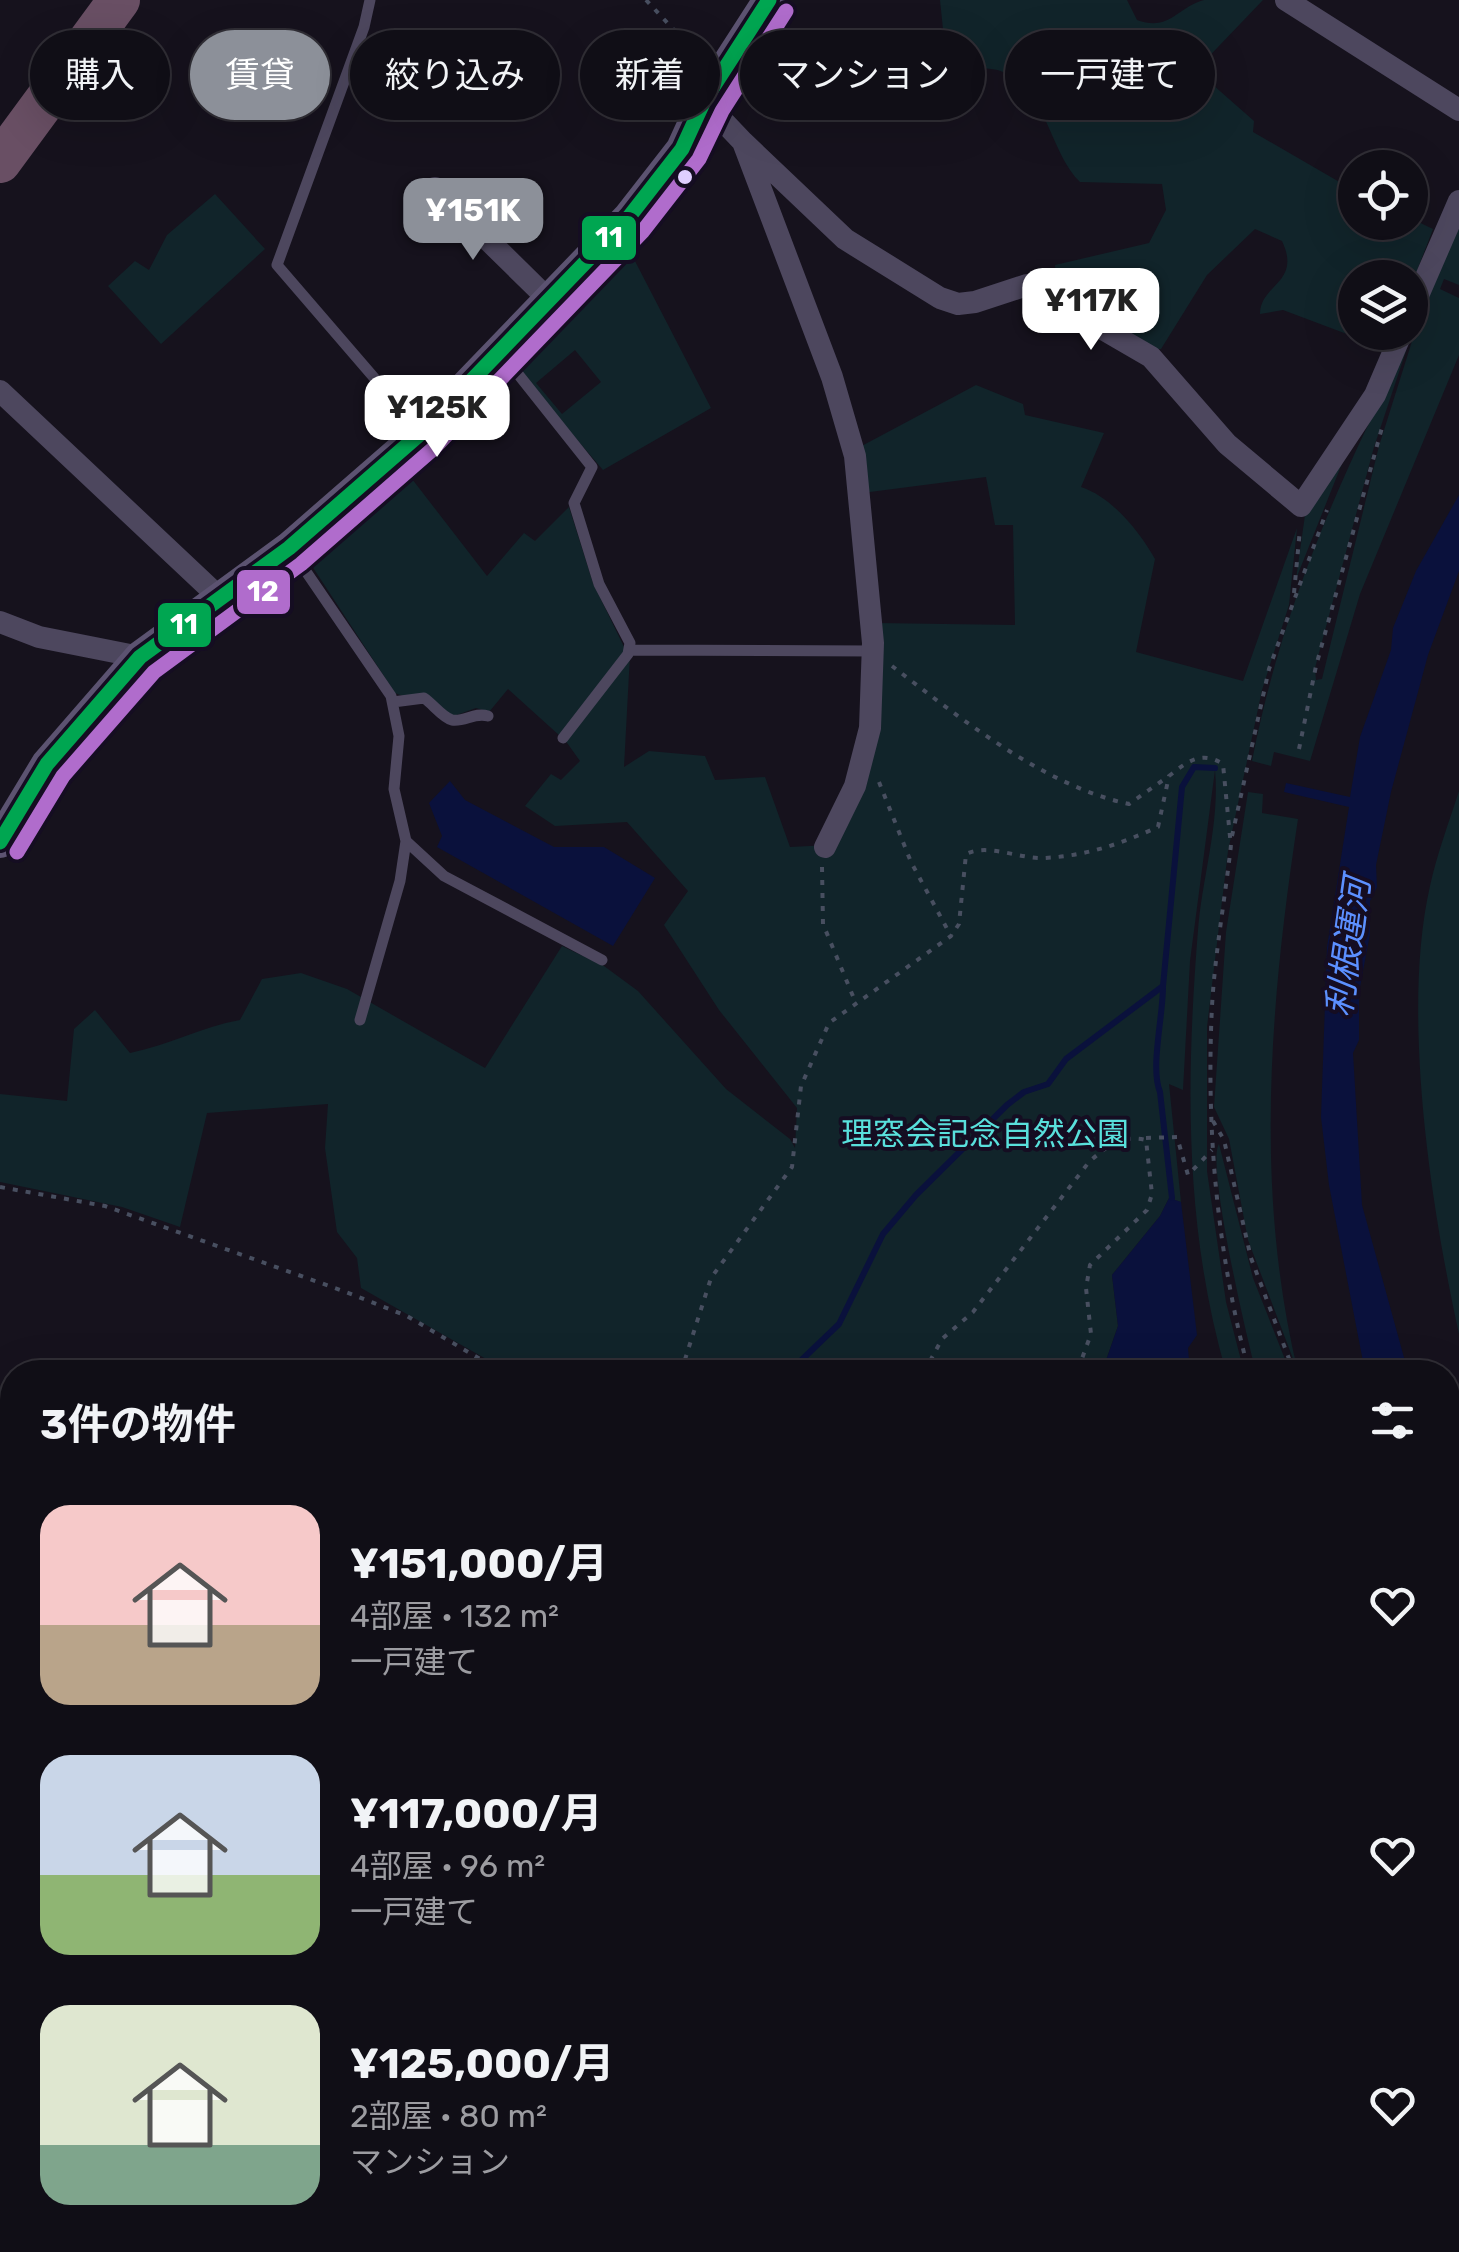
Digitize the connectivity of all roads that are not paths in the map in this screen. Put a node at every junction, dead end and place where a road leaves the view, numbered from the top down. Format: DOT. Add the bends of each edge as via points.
graph roads {
  1 [pos="87,0"];
  2 [pos="119,0"];
  3 [pos="370,0"];
  4 [pos="769,0"];
  5 [pos="1286,0"];
  6 [pos="720,76"];
  7 [pos="720,105"];
  8 [pos="1459,110"];
  9 [pos="0,119"];
  10 [pos="696,120"];
  11 [pos="743,142"];
  12 [pos="0,162"];
  13 [pos="434,188"];
  14 [pos="1459,201"];
  15 [pos="1428,272"];
  16 [pos="549,300"];
  17 [pos="1394,350"];
  18 [pos="500,351"];
  19 [pos="0,391"];
  20 [pos="421,433"];
  21 [pos="290,548"];
  22 [pos="221,599"];
  23 [pos="0,622"];
  24 [pos="629,650"];
  25 [pos="873,651"];
  26 [pos="140,657"];
  27 [pos="392,702"];
  28 [pos="488,716"];
  29 [pos="563,738"];
  30 [pos="406,841"];
  31 [pos="0,842"];
  32 [pos="825,847"];
  33 [pos="602,960"];
  34 [pos="360,1020"];
  1 -- 9 [label="highway"];
  2 -- 12 [label="highway"];
  3 -- 20 [label="lane" via="277,265"];
  4 -- 6 [label="street"];
  5 -- 8 [label="street"];
  7 -- 11 [label="street"];
  10 -- 16 [label="street" via="658,182"];
  11 -- 17 [label="street" via="845,240 940,298 975,302 1026,285 1151,357 1228,444 1301,506 1375,395"];
  11 -- 25 [label="street" via="856,456"];
  13 -- 16 [label="street"];
  14 -- 15 [label="street"];
  16 -- 18 [label="street"];
  18 -- 20 [label="street"];
  18 -- 24 [label="lane" via="592,467 574,503"];
  19 -- 22 [label="street"];
  20 -- 21 [label="street"];
  21 -- 22 [label="street"];
  21 -- 27 [label="lane"];
  22 -- 26 [label="street"];
  23 -- 26 [label="street" via="39,638"];
  24 -- 25 [label="lane"];
  24 -- 29 [label="lane"];
  25 -- 32 [label="street" via="868,744"];
  26 -- 31 [label="street" via="47,764"];
  27 -- 28 [label="lane" via="424,698 448,719"];
  27 -- 30 [label="lane" via="399,736 394,789"];
  30 -- 33 [label="lane" via="444,876"];
  30 -- 34 [label="lane"];
}
